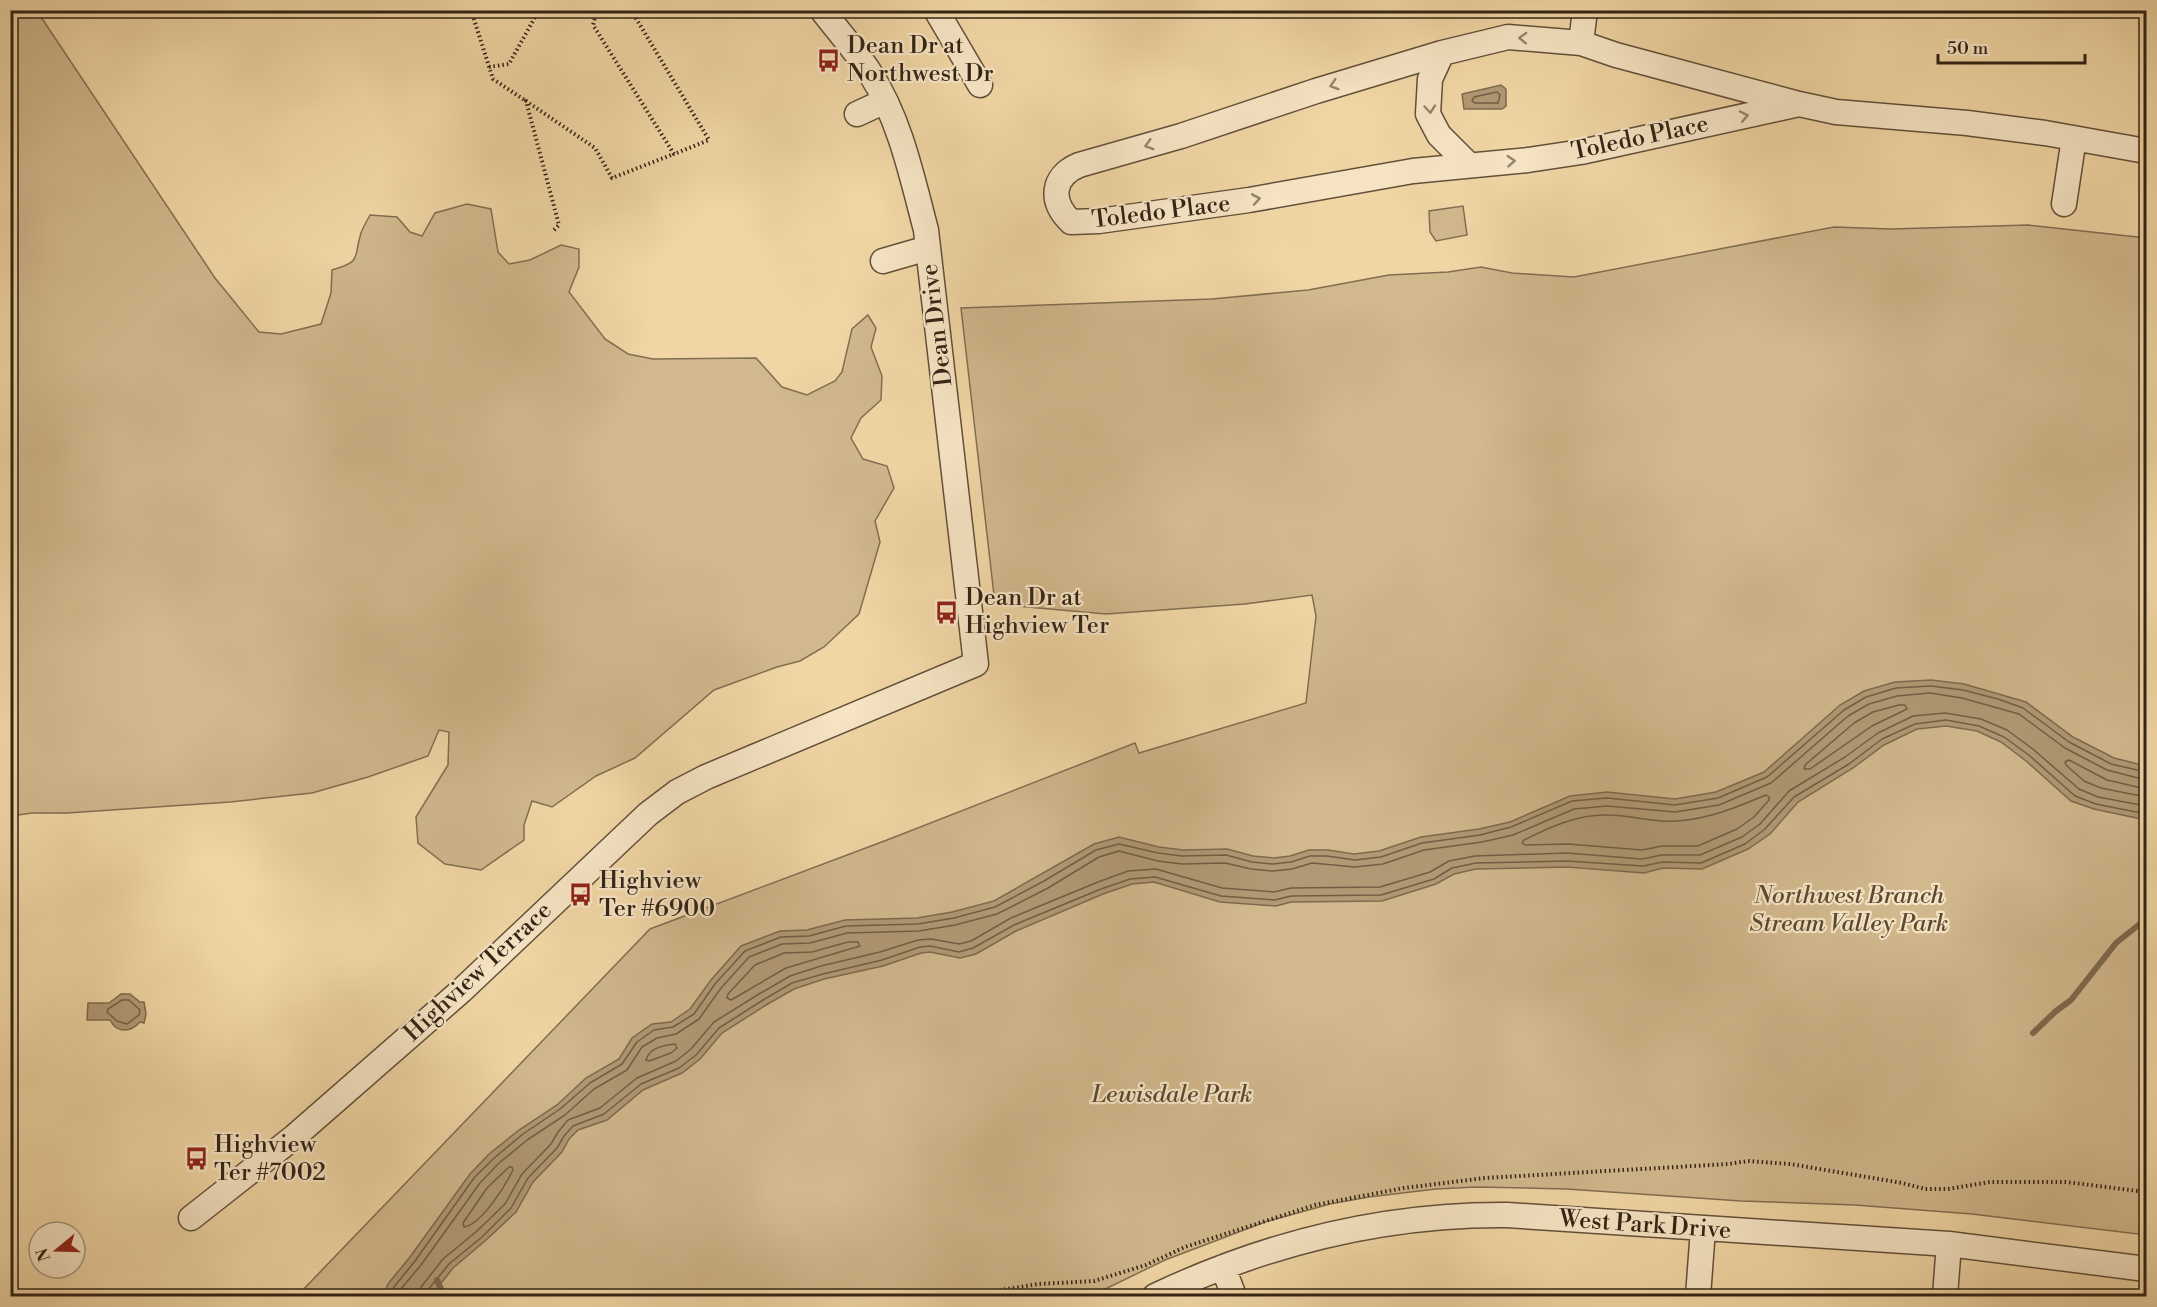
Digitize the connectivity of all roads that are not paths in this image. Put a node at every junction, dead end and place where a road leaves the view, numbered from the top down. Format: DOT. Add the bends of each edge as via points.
graph roads {
  1 [pos="822,10"];
  2 [pos="1585,10"];
  3 [pos="941,12"];
  4 [pos="1581,43"];
  5 [pos="1442,53"];
  6 [pos="980,85"];
  7 [pos="885,101"];
  8 [pos="1799,104"];
  9 [pos="857,114"];
  10 [pos="2074,138"];
  11 [pos="2146,151"];
  12 [pos="1469,165"];
  13 [pos="2064,204"];
  14 [pos="928,248"];
  15 [pos="883,261"];
  16 [pos="976,664"];
  17 [pos="191,1218"];
  18 [pos="1703,1229"];
  19 [pos="1949,1244"];
  20 [pos="1223,1267"];
  21 [pos="2146,1269"];
  22 [pos="1155,1296"];
  23 [pos="1234,1296"];
  24 [pos="1698,1296"];
  25 [pos="1945,1296"];
  1 -- 7 [label="street, Dean Drive" via="871,73"];
  2 -- 4 [label="street"];
  3 -- 6 [label="street"];
  4 -- 5 [label="street, Toledo Place, one-way" via="1508,37"];
  4 -- 8 [label="street, Toledo Place"];
  5 -- 12 [label="street, one-way" via="1430,79 1428,114 1439,135"];
  5 -- 12 [label="street, Toledo Place, one-way" via="1079,165 1059,181 1058,204 1071,222 1099,221"];
  7 -- 9 [label="street"];
  7 -- 14 [label="street, Dean Drive" via="910,166"];
  8 -- 10 [label="street, Toledo Place" via="1836,112 1967,123"];
  12 -- 8 [label="street, Toledo Place, one-way" via="1581,152"];
  10 -- 11 [label="street, Toledo Place"];
  10 -- 13 [label="street"];
  14 -- 15 [label="street"];
  14 -- 16 [label="street, Dean Drive"];
  16 -- 17 [label="street, Highview Terrace" via="706,777 664,801 461,991 294,1137"];
  18 -- 19 [label="street, West Park Drive"];
  18 -- 20 [label="street, West Park Drive" via="1508,1215 1449,1216 1370,1225 1325,1235"];
  18 -- 24 [label="street"];
  19 -- 21 [label="street, West Park Drive"];
  19 -- 25 [label="street"];
  20 -- 22 [label="street, West Park Drive"];
  20 -- 23 [label="street"];
}
